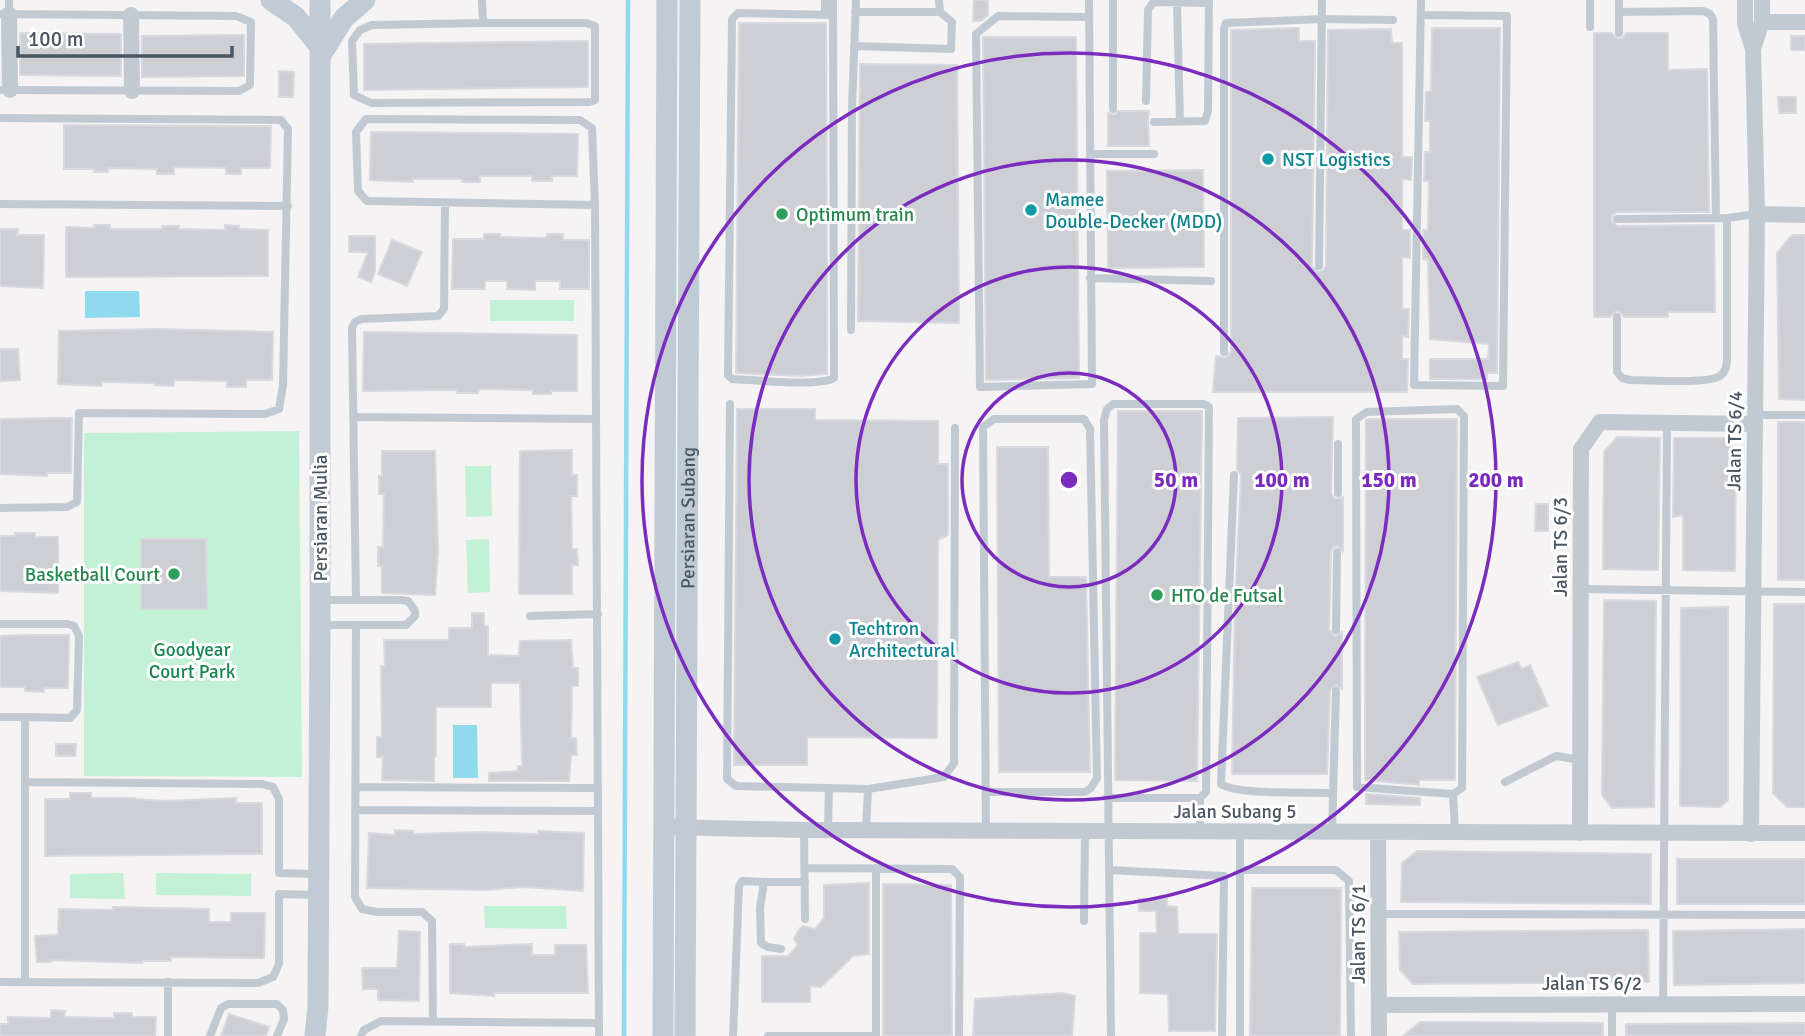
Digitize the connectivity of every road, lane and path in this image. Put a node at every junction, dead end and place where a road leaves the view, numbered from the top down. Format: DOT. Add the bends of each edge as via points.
graph roads {
  1 [pos="271,0"];
  2 [pos="320,0"];
  3 [pos="365,0"];
  4 [pos="482,0"];
  5 [pos="667,0"];
  6 [pos="690,0"];
  7 [pos="825,0"];
  8 [pos="833,0"];
  9 [pos="856,0"];
  10 [pos="939,0"];
  11 [pos="1089,0"];
  12 [pos="1113,0"];
  13 [pos="1322,0"];
  14 [pos="1421,0"];
  15 [pos="1590,0"];
  16 [pos="1619,0"];
  17 [pos="1745,0"];
  18 [pos="1762,0"];
  19 [pos="1209,2"];
  20 [pos="1177,3"];
  21 [pos="6,9"];
  22 [pos="855,12"];
  23 [pos="940,12"];
  24 [pos="1619,12"];
  25 [pos="131,15"];
  26 [pos="829,15"];
  27 [pos="1421,15"];
  28 [pos="1089,17"];
  29 [pos="1321,19"];
  30 [pos="1393,20"];
  31 [pos="1762,22"];
  32 [pos="1805,22"];
  33 [pos="483,23"];
  34 [pos="1590,27"];
  35 [pos="1619,33"];
  36 [pos="854,46"];
  37 [pos="1753,49"];
  38 [pos="320,51"];
  39 [pos="5,90"];
  40 [pos="132,91"];
  41 [pos="1146,101"];
  42 [pos="1113,109"];
  43 [pos="0,118"];
  44 [pos="1154,122"];
  45 [pos="1180,122"];
  46 [pos="1090,154"];
  47 [pos="1154,154"];
  48 [pos="0,204"];
  49 [pos="446,204"];
  50 [pos="595,205"];
  51 [pos="288,206"];
  52 [pos="1757,214"];
  53 [pos="1805,215"];
  54 [pos="1716,218"];
  55 [pos="1727,218"];
  56 [pos="1617,219"];
  57 [pos="1319,266"];
  58 [pos="1090,278"];
  59 [pos="1211,281"];
  60 [pos="1617,317"];
  61 [pos="851,330"];
  62 [pos="1224,352"];
  63 [pos="730,404"];
  64 [pos="1805,415"];
  65 [pos="353,417"];
  66 [pos="596,419"];
  67 [pos="1755,420"];
  68 [pos="1667,423"];
  69 [pos="955,428"];
  70 [pos="1338,444"];
  71 [pos="1234,475"];
  72 [pos="1338,493"];
  73 [pos="0,508"];
  74 [pos="1337,552"];
  75 [pos="1581,589"];
  76 [pos="1666,590"];
  77 [pos="1753,591"];
  78 [pos="1805,592"];
  79 [pos="320,600"];
  80 [pos="356,600"];
  81 [pos="598,614"];
  82 [pos="530,616"];
  83 [pos="0,624"];
  84 [pos="320,625"];
  85 [pos="356,625"];
  86 [pos="1336,630"];
  87 [pos="1336,691"];
  88 [pos="0,717"];
  89 [pos="25,717"];
  90 [pos="1580,760"];
  91 [pos="25,782"];
  92 [pos="1505,782"];
  93 [pos="356,787"];
  94 [pos="830,788"];
  95 [pos="598,789"];
  96 [pos="868,789"];
  97 [pos="986,793"];
  98 [pos="1332,793"];
  99 [pos="1453,794"];
  100 [pos="1107,798"];
  101 [pos="1200,798"];
  102 [pos="356,810"];
  103 [pos="598,811"];
  104 [pos="664,827"];
  105 [pos="686,828"];
  106 [pos="804,830"];
  107 [pos="828,830"];
  108 [pos="866,830"];
  109 [pos="986,831"];
  110 [pos="1085,831"];
  111 [pos="1107,831"];
  112 [pos="1200,831"];
  113 [pos="1240,832"];
  114 [pos="1332,832"];
  115 [pos="1378,832"];
  116 [pos="1455,832"];
  117 [pos="1580,833"];
  118 [pos="1664,833"];
  119 [pos="1805,833"];
  120 [pos="1751,834"];
  121 [pos="805,868"];
  122 [pos="876,869"];
  123 [pos="1110,870"];
  124 [pos="1240,870"];
  125 [pos="764,882"];
  126 [pos="805,882"];
  127 [pos="319,884"];
  128 [pos="1379,914"];
  129 [pos="1663,914"];
  130 [pos="1805,915"];
  131 [pos="805,919"];
  132 [pos="1084,921"];
  133 [pos="781,949"];
  134 [pos="0,982"];
  135 [pos="25,982"];
  136 [pos="169,982"];
  137 [pos="1612,1004"];
  138 [pos="1663,1004"];
  139 [pos="1805,1004"];
  140 [pos="1379,1005"];
  141 [pos="433,1022"];
  142 [pos="599,1023"];
  143 [pos="169,1036"];
  144 [pos="210,1036"];
  145 [pos="277,1036"];
  146 [pos="315,1036"];
  147 [pos="361,1036"];
  148 [pos="599,1036"];
  149 [pos="663,1036"];
  150 [pos="685,1036"];
  151 [pos="733,1036"];
  152 [pos="768,1036"];
  153 [pos="959,1036"];
  154 [pos="1111,1036"];
  155 [pos="1222,1036"];
  156 [pos="1240,1036"];
  157 [pos="1351,1036"];
  158 [pos="1380,1036"];
  159 [pos="1612,1036"];
  1 -- 38 [label="street" via="296,17"];
  2 -- 38 [label="street, Persiaran Mulia"];
  3 -- 38 [label="street" via="344,18"];
  4 -- 33 [label="lane"];
  5 -- 104 [label="street, Persiaran Subang"];
  6 -- 105 [label="street, Persiaran Subang"];
  7 -- 26 [label="lane"];
  8 -- 26 [label="lane"];
  9 -- 22 [label="lane"];
  10 -- 23 [label="lane"];
  11 -- 28 [label="lane"];
  12 -- 42 [label="lane"];
  13 -- 29 [label="lane"];
  14 -- 27 [label="lane"];
  15 -- 34 [label="lane"];
  16 -- 24 [label="lane"];
  17 -- 37 [label="street, Jalan TS 6/4" via="1745,24"];
  18 -- 31 [label="street, Jalan TS 6/4"];
  19 -- 20 [label="lane"];
  19 -- 45 [label="lane" via="1208,111 1205,121"];
  20 -- 41 [label="lane" via="1158,2 1147,10"];
  20 -- 45 [label="lane"];
  21 -- 25 [label="lane"];
  21 -- 39 [label="street"];
  22 -- 23 [label="lane"];
  22 -- 36 [label="lane"];
  23 -- 36 [label="lane" via="952,22 951,49"];
  24 -- 35 [label="lane"];
  24 -- 54 [label="lane" via="1703,11 1713,19"];
  25 -- 40 [label="street"];
  25 -- 40 [label="lane" via="236,16 251,22 250,85 239,91"];
  26 -- 26 [label="lane" via="834,378 811,382 733,379 728,375 732,19 738,13"];
  27 -- 27 [label="lane" via="1507,16 1503,386 1414,385"];
  28 -- 46 [label="lane"];
  28 -- 58 [label="lane" via="998,16 976,34 980,387 1092,384"];
  29 -- 30 [label="lane"];
  29 -- 57 [label="lane"];
  29 -- 62 [label="lane" via="1226,23 1224,29"];
  31 -- 32 [label="street"];
  31 -- 37 [label="street, Jalan TS 6/4"];
  33 -- 33 [label="lane" via="595,26 595,100 371,103 354,95 352,41 360,30 372,25"];
  36 -- 61 [label="lane"];
  37 -- 52 [label="street, Jalan TS 6/4"];
  38 -- 79 [label="street, Persiaran Mulia"];
  39 -- 40 [label="lane"];
  43 -- 51 [label="lane" via="281,120 288,129"];
  44 -- 45 [label="lane"];
  46 -- 47 [label="lane"];
  46 -- 58 [label="lane"];
  48 -- 51 [label="lane"];
  49 -- 50 [label="lane"];
  49 -- 50 [label="lane" via="367,201 358,191 356,132 366,119 580,120 592,128"];
  49 -- 65 [label="lane" via="444,309 438,316 361,318 355,322"];
  50 -- 66 [label="lane"];
  51 -- 73 [label="lane" via="279,409 265,414 79,413 77,502 67,507"];
  52 -- 53 [label="street"];
  52 -- 55 [label="lane"];
  52 -- 67 [label="street, Jalan TS 6/4"];
  54 -- 55 [label="lane"];
  54 -- 56 [label="lane"];
  55 -- 60 [label="lane" via="1727,369 1723,373 1706,379 1622,378 1617,372"];
  58 -- 59 [label="lane"];
  63 -- 94 [label="lane" via="727,779 736,786"];
  64 -- 67 [label="lane"];
  65 -- 66 [label="lane"];
  65 -- 80 [label="lane"];
  66 -- 81 [label="lane"];
  67 -- 68 [label="street, Jalan TS 6/3"];
  67 -- 77 [label="street, Jalan TS 6/4"];
  68 -- 75 [label="street, Jalan TS 6/3" via="1600,422 1581,449"];
  68 -- 76 [label="lane"];
  69 -- 96 [label="lane" via="954,763 944,777"];
  70 -- 72 [label="lane"];
  71 -- 98 [label="lane" via="1221,783 1243,790"];
  74 -- 86 [label="lane"];
  75 -- 76 [label="lane"];
  75 -- 90 [label="street, Jalan TS 6/3"];
  76 -- 77 [label="lane"];
  76 -- 118 [label="lane"];
  77 -- 78 [label="lane"];
  77 -- 120 [label="street, Jalan TS 6/4"];
  79 -- 80 [label="lane"];
  79 -- 84 [label="street, Persiaran Mulia"];
  80 -- 85 [label="lane" via="408,601 415,611 406,625"];
  81 -- 82 [label="lane"];
  81 -- 95 [label="lane"];
  83 -- 89 [label="lane" via="68,624 79,636 77,710 70,718"];
  84 -- 85 [label="lane"];
  84 -- 127 [label="street, Persiaran Mulia"];
  85 -- 93 [label="lane"];
  87 -- 98 [label="lane"];
  88 -- 89 [label="lane"];
  89 -- 91 [label="lane"];
  90 -- 92 [label="lane" via="1556,756"];
  90 -- 117 [label="street, Jalan TS 6/3"];
  91 -- 127 [label="lane" via="273,787 279,799 279,873"];
  91 -- 135 [label="lane"];
  93 -- 95 [label="lane"];
  93 -- 102 [label="lane"];
  94 -- 96 [label="lane"];
  94 -- 107 [label="lane"];
  95 -- 103 [label="lane"];
  96 -- 108 [label="lane"];
  97 -- 97 [label="lane" via="984,427 994,419 1084,419 1090,429 1097,778 1085,792"];
  97 -- 109 [label="lane"];
  98 -- 114 [label="lane"];
  99 -- 99 [label="lane" via="1462,788 1464,416 1457,409 1367,412 1356,419 1356,787"];
  99 -- 116 [label="lane"];
  100 -- 101 [label="lane"];
  100 -- 101 [label="lane" via="1104,420 1113,404 1180,403 1209,407 1206,792"];
  100 -- 111 [label="lane"];
  101 -- 112 [label="lane"];
  102 -- 103 [label="lane"];
  102 -- 141 [label="lane" via="355,897 362,909 422,912 432,921"];
  103 -- 142 [label="lane"];
  104 -- 105 [label="street, Jalan Subang 5"];
  104 -- 149 [label="street, Persiaran Subang"];
  105 -- 106 [label="street, Jalan Subang 5"];
  105 -- 150 [label="street, Persiaran Subang"];
  106 -- 107 [label="street, Jalan Subang 5"];
  106 -- 121 [label="lane"];
  107 -- 108 [label="street, Jalan Subang 5"];
  108 -- 109 [label="street, Jalan Subang 5"];
  109 -- 110 [label="street, Jalan Subang 5"];
  110 -- 111 [label="street, Jalan Subang 5"];
  110 -- 132 [label="lane"];
  111 -- 112 [label="street, Jalan Subang 5"];
  111 -- 123 [label="lane"];
  112 -- 113 [label="street, Jalan Subang 5"];
  113 -- 114 [label="street, Jalan Subang 5"];
  113 -- 124 [label="lane"];
  114 -- 115 [label="street, Jalan Subang 5"];
  115 -- 116 [label="street, Jalan Subang 5"];
  115 -- 128 [label="street, Jalan TS 6/1"];
  116 -- 117 [label="street, Jalan Subang 5"];
  117 -- 118 [label="street, Jalan Subang 5"];
  118 -- 120 [label="street, Jalan Subang 5"];
  118 -- 129 [label="lane"];
  119 -- 120 [label="street, Jalan Subang 5"];
  121 -- 122 [label="lane"];
  121 -- 126 [label="lane"];
  122 -- 152 [label="lane" via="876,1036"];
  122 -- 153 [label="lane" via="952,869 960,877"];
  123 -- 154 [label="lane"];
  123 -- 155 [label="lane" via="1224,876"];
  124 -- 156 [label="lane"];
  124 -- 157 [label="lane" via="1336,870 1349,881"];
  125 -- 126 [label="lane"];
  125 -- 133 [label="lane" via="761,943"];
  125 -- 151 [label="lane" via="742,881 739,886"];
  126 -- 131 [label="lane"];
  127 -- 136 [label="lane" via="279,894 278,964 273,977 258,983"];
  127 -- 146 [label="street, Persiaran Mulia"];
  128 -- 129 [label="lane"];
  128 -- 140 [label="street, Jalan TS 6/1"];
  129 -- 130 [label="lane"];
  129 -- 138 [label="lane"];
  134 -- 135 [label="lane"];
  135 -- 136 [label="lane"];
  136 -- 143 [label="lane"];
  137 -- 138 [label="street, Jalan TS 6/2"];
  137 -- 140 [label="street, Jalan TS 6/2"];
  137 -- 159 [label="lane"];
  138 -- 139 [label="street, Jalan TS 6/2"];
  140 -- 158 [label="street, Jalan TS 6/1"];
  141 -- 142 [label="lane"];
  141 -- 147 [label="lane" via="381,1021"];
  142 -- 148 [label="lane"];
  144 -- 145 [label="lane" via="221,1008 228,1004 277,1004 284,1010 284,1018"];
}
